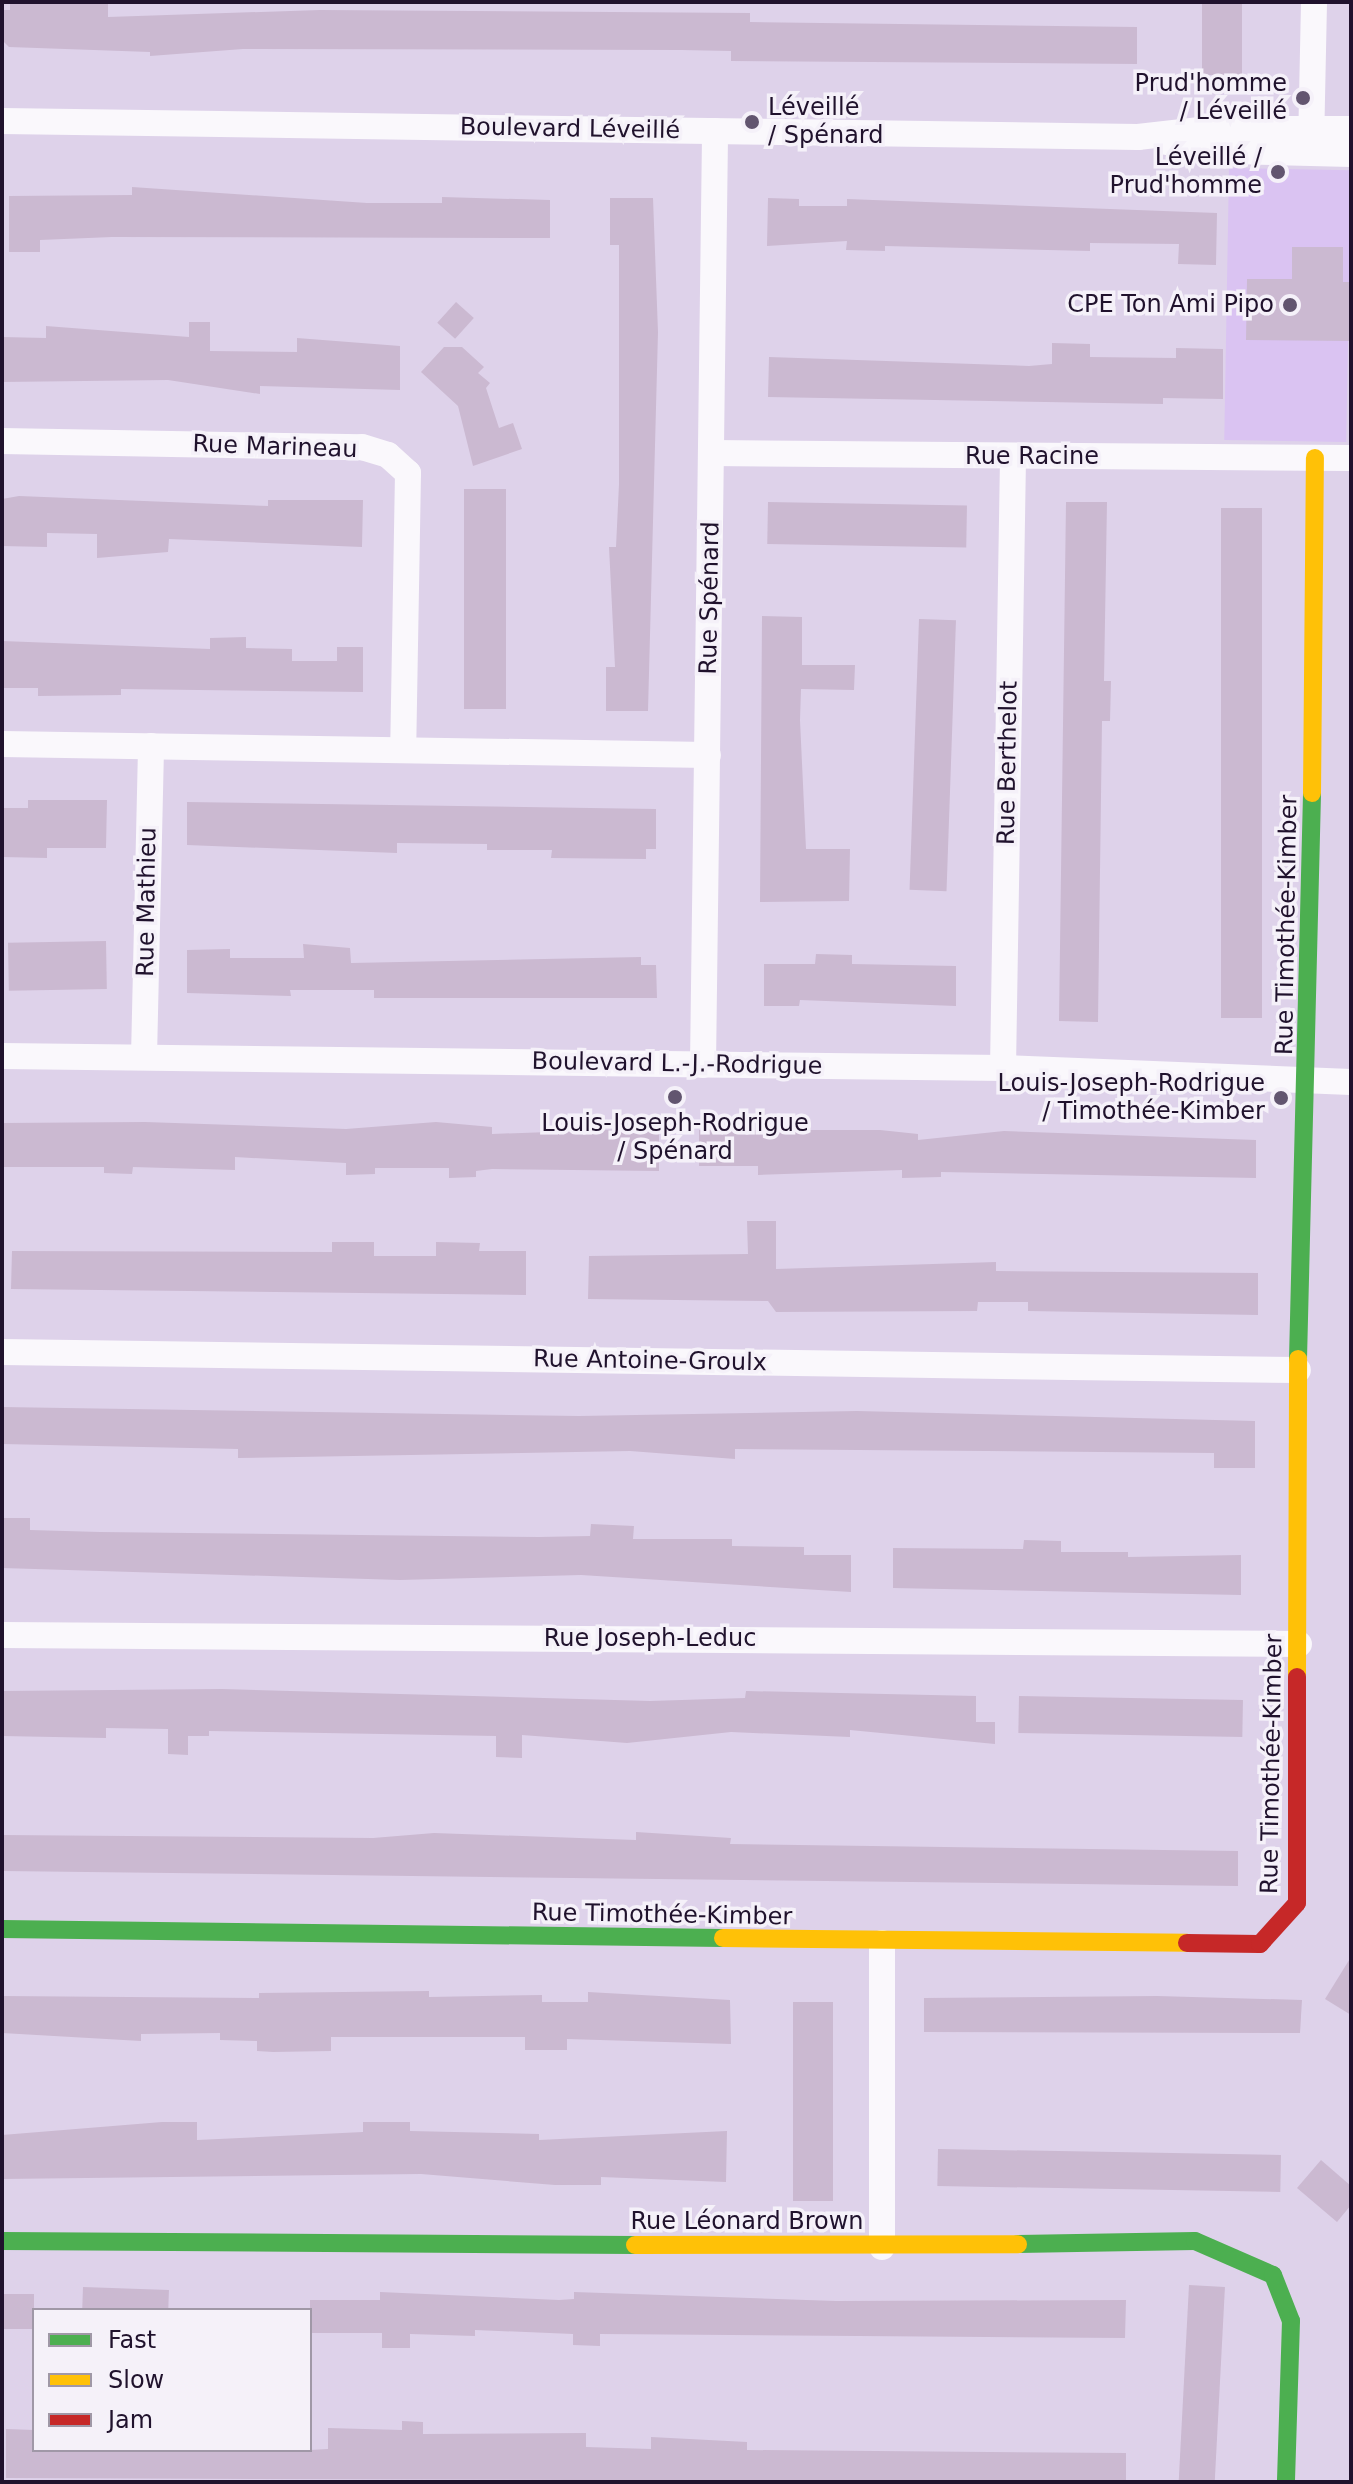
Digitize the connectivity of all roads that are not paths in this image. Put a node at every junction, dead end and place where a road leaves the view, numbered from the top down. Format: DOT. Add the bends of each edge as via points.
graph roads {
  1 [pos="1314,2"];
  2 [pos="2,121"];
  3 [pos="1351,129"];
  4 [pos="715,131"];
  5 [pos="1311,141"];
  6 [pos="1351,154"];
  7 [pos="2,441"];
  8 [pos="712,453"];
  9 [pos="1013,457"];
  10 [pos="1315,458"];
  11 [pos="1351,458"];
  12 [pos="2,744"];
  13 [pos="151,746"];
  14 [pos="403,750"];
  15 [pos="708,755"];
  16 [pos="2,1056"];
  17 [pos="144,1057"];
  18 [pos="703,1065"];
  19 [pos="1003,1068"];
  20 [pos="1309,1082"];
  21 [pos="1351,1082"];
  22 [pos="2,1352"];
  23 [pos="1298,1370"];
  24 [pos="2,1635"];
  25 [pos="1299,1644"];
  26 [pos="2,1929"];
  27 [pos="882,1943"];
  28 [pos="2,2241"];
  29 [pos="882,2247"];
  30 [pos="1286,2482"];
  1 -- 5 [label="street"];
  2 -- 4 [label="street, Boulevard Léveillé"];
  3 -- 5 [label="street, Boulevard Léveillé"];
  4 -- 5 [label="street, Boulevard Léveillé" via="1138,137 1207,129"];
  4 -- 8 [label="street, Rue Spénard"];
  5 -- 6 [label="street, Boulevard Léveillé"];
  7 -- 14 [label="street, Rue Marineau" via="362,447 388,455 408,473"];
  8 -- 9 [label="street, Rue Racine"];
  8 -- 15 [label="street, Rue Spénard"];
  9 -- 10 [label="street, Rue Racine"];
  9 -- 19 [label="street, Rue Berthelot"];
  10 -- 11 [label="street, Rue Racine"];
  10 -- 20 [label="street, Rue Timothée-Kimber"];
  12 -- 13 [label="street"];
  13 -- 14 [label="street"];
  13 -- 17 [label="street, Rue Mathieu"];
  14 -- 15 [label="street"];
  15 -- 18 [label="street, Rue Spénard"];
  16 -- 17 [label="street, Boulevard L.-J.-Rodrigue"];
  17 -- 18 [label="street, Boulevard L.-J.-Rodrigue"];
  18 -- 19 [label="street, Boulevard L.-J.-Rodrigue"];
  19 -- 20 [label="street, Boulevard L.-J.-Rodrigue"];
  20 -- 21 [label="street, Boulevard L.-J.-Rodrigue"];
  20 -- 23 [label="street, Rue Timothée-Kimber"];
  22 -- 23 [label="street, Rue Antoine-Groulx"];
  23 -- 25 [label="street, Rue Timothée-Kimber"];
  24 -- 25 [label="street, Rue Joseph-Leduc"];
  25 -- 27 [label="street, Rue Timothée-Kimber" via="1297,1903 1260,1944"];
  26 -- 27 [label="street, Rue Timothée-Kimber"];
  27 -- 29 [label="street"];
  28 -- 29 [label="street, Rue Léonard Brown"];
  29 -- 30 [label="street, Rue Léonard Brown" via="1195,2241 1273,2275 1291,2321"];
}
